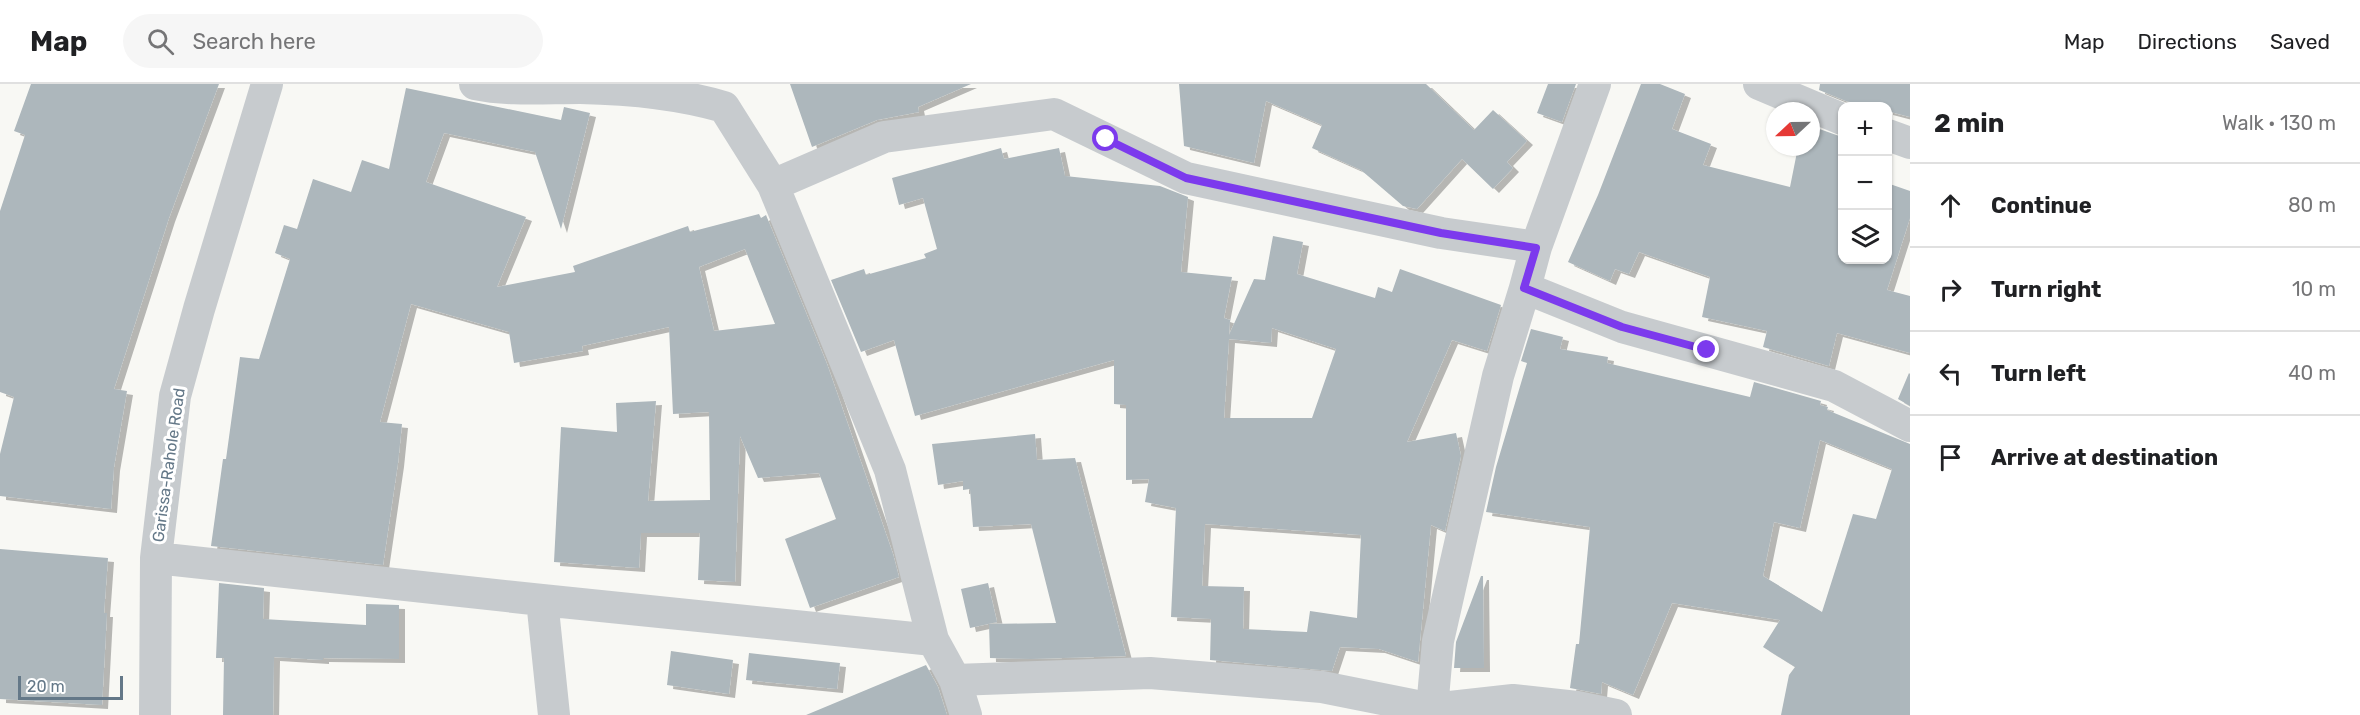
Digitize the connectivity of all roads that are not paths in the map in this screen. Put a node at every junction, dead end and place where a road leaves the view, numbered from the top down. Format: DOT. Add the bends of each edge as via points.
graph roads {
  1 [pos="267,84"];
  2 [pos="475,84"];
  3 [pos="1595,84"];
  4 [pos="1759,84"];
  5 [pos="1838,116"];
  6 [pos="1892,137"];
  7 [pos="1910,142"];
  8 [pos="772,185"];
  9 [pos="1536,248"];
  10 [pos="1524,288"];
  11 [pos="1910,426"];
  12 [pos="156,558"];
  13 [pos="542,600"];
  14 [pos="933,640"];
  15 [pos="955,680"];
  16 [pos="1432,709"];
  17 [pos="155,715"];
  18 [pos="554,715"];
  19 [pos="966,715"];
  20 [pos="1616,715"];
  1 -- 12 [label="street, Garissa-Rahole Road" via="175,396"];
  2 -- 8 [label="street" via="499,89 656,91 724,107"];
  3 -- 9 [label="street"];
  4 -- 5 [label="street"];
  6 -- 7 [label="street"];
  8 -- 9 [label="street" via="884,137 1054,114 1186,178 1441,233"];
  8 -- 14 [label="street" via="890,470"];
  9 -- 10 [label="street"];
  10 -- 11 [label="street" via="1622,327 1834,386"];
  10 -- 16 [label="street" via="1498,376 1438,641"];
  12 -- 13 [label="street"];
  12 -- 17 [label="street, Garissa-Rahole Road"];
  13 -- 14 [label="street"];
  13 -- 18 [label="street"];
  14 -- 15 [label="street"];
  15 -- 16 [label="street" via="1150,673 1322,687"];
  15 -- 19 [label="street"];
  16 -- 20 [label="street" via="1512,700"];
}
